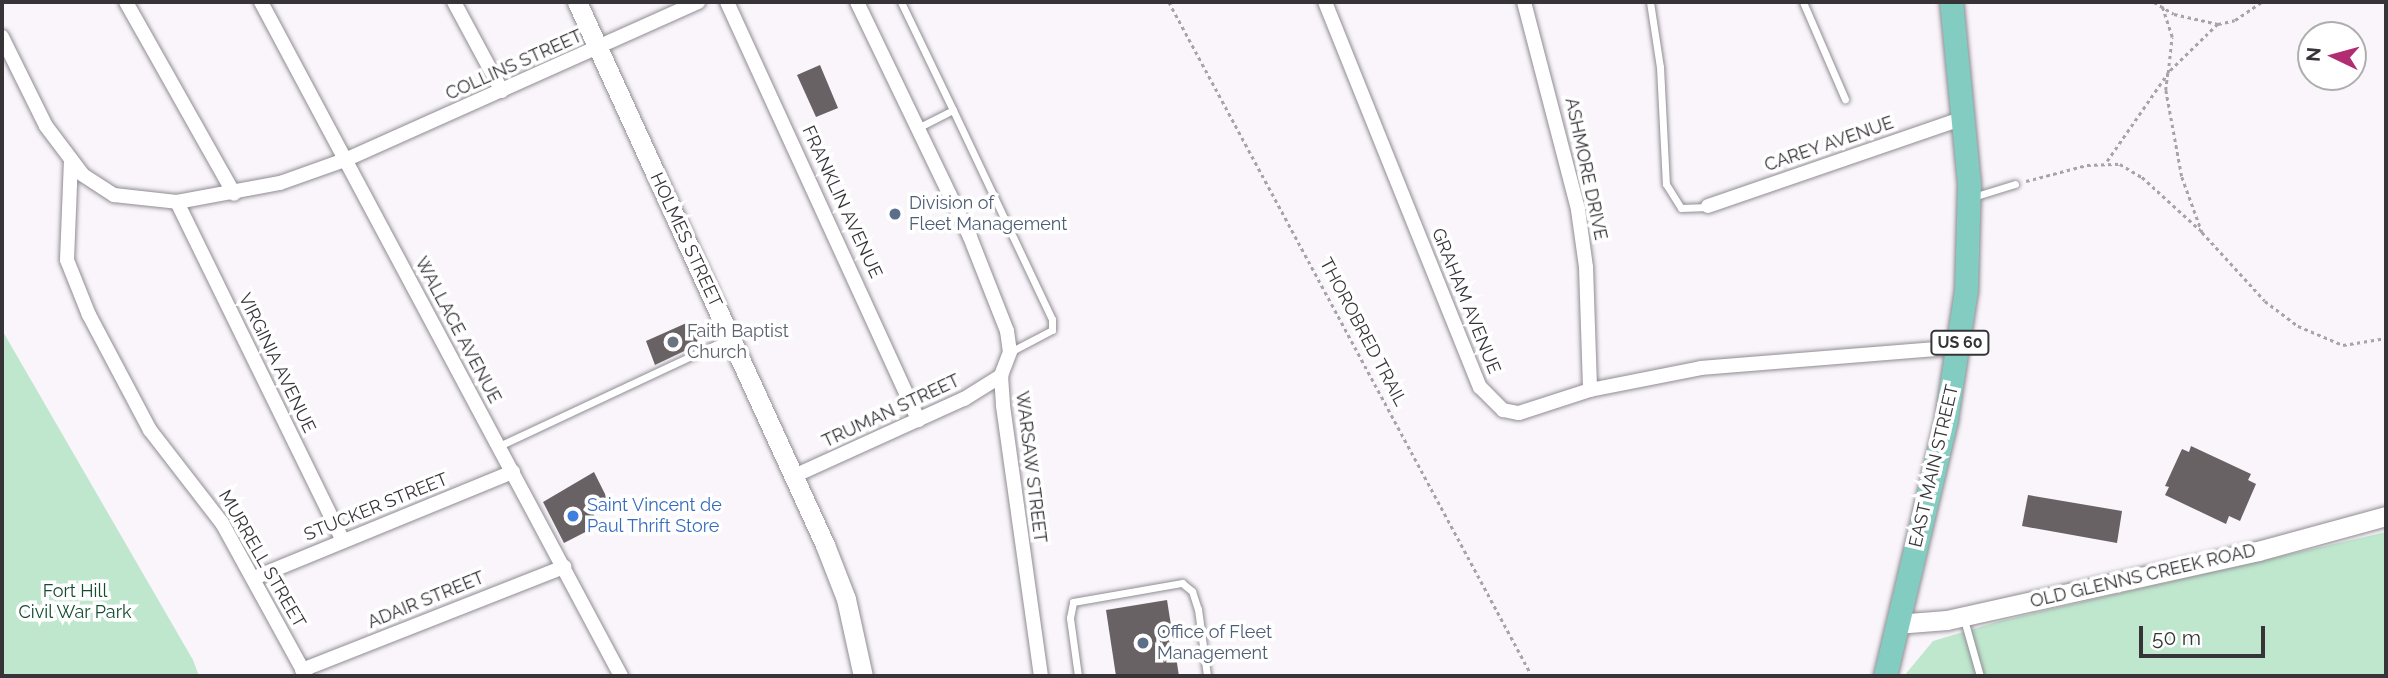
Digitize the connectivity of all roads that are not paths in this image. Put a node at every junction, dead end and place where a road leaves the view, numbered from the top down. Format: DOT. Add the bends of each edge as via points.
graph roads {
  1 [pos="126,2"];
  2 [pos="261,2"];
  3 [pos="454,2"];
  4 [pos="577,2"];
  5 [pos="698,2"];
  6 [pos="727,2"];
  7 [pos="857,2"];
  8 [pos="901,2"];
  9 [pos="1325,2"];
  10 [pos="1524,2"];
  11 [pos="1650,2"];
  12 [pos="1803,2"];
  13 [pos="1951,2"];
  14 [pos="2,37"];
  15 [pos="598,49"];
  16 [pos="502,91"];
  17 [pos="1845,99"];
  18 [pos="953,110"];
  19 [pos="1963,118"];
  20 [pos="918,128"];
  21 [pos="72,160"];
  22 [pos="345,160"];
  23 [pos="2015,184"];
  24 [pos="234,194"];
  25 [pos="1969,198"];
  26 [pos="177,202"];
  27 [pos="1708,206"];
  28 [pos="731,338"];
  29 [pos="1960,347"];
  30 [pos="1010,352"];
  31 [pos="1001,376"];
  32 [pos="1590,390"];
  33 [pos="918,420"];
  34 [pos="499,446"];
  35 [pos="513,472"];
  36 [pos="794,476"];
  37 [pos="2386,516"];
  38 [pos="343,541"];
  39 [pos="564,566"];
  40 [pos="254,578"];
  41 [pos="1963,616"];
  42 [pos="1896,624"];
  43 [pos="304,673"];
  44 [pos="621,676"];
  45 [pos="863,676"];
  46 [pos="1041,676"];
  47 [pos="1078,676"];
  48 [pos="1207,676"];
  49 [pos="1885,676"];
  50 [pos="1980,676"];
  1 -- 24 [label="street"];
  2 -- 22 [label="street, WALLACE AVENUE"];
  3 -- 16 [label="street"];
  4 -- 15 [label="main road, HOLMES STREET"];
  5 -- 15 [label="street, COLLINS STREET"];
  6 -- 33 [label="street, FRANKLIN AVENUE"];
  7 -- 20 [label="street"];
  8 -- 18 [label="lane"];
  9 -- 32 [label="street, GRAHAM AVENUE" via="1480,387 1503,410 1519,413"];
  10 -- 32 [label="street, ASHMORE DRIVE" via="1578,210 1586,267"];
  11 -- 27 [label="lane" via="1660,67 1666,184 1681,208"];
  12 -- 17 [label="lane"];
  13 -- 19 [label="main road, EAST MAIN STREET / US 60"];
  14 -- 21 [label="street, COLLINS STREET" via="46,126"];
  15 -- 16 [label="street, COLLINS STREET"];
  15 -- 28 [label="main road, HOLMES STREET"];
  16 -- 22 [label="street, COLLINS STREET"];
  18 -- 20 [label="lane"];
  18 -- 30 [label="lane" via="1052,319 1052,330"];
  19 -- 25 [label="main road, EAST MAIN STREET / US 60"];
  19 -- 27 [label="street, CAREY AVENUE"];
  20 -- 30 [label="street" via="988,280"];
  21 -- 26 [label="street, COLLINS STREET" via="83,175 114,195"];
  21 -- 40 [label="street, MURRELL STREET" via="66,242 73,279 119,379 150,430 211,505"];
  22 -- 24 [label="street, COLLINS STREET"];
  22 -- 34 [label="street, WALLACE AVENUE"];
  23 -- 25 [label="lane"];
  24 -- 26 [label="street, COLLINS STREET"];
  25 -- 29 [label="main road, EAST MAIN STREET / US 60"];
  26 -- 38 [label="street, VIRGINIA AVENUE"];
  28 -- 34 [label="lane"];
  28 -- 36 [label="main road, HOLMES STREET"];
  29 -- 32 [label="street, GRAHAM AVENUE" via="1701,369"];
  29 -- 42 [label="main road, EAST MAIN STREET / US 60"];
  30 -- 31 [label="street, WARSAW STREET"];
  31 -- 33 [label="street, TRUMAN STREET"];
  31 -- 46 [label="street, WARSAW STREET"];
  33 -- 36 [label="street, TRUMAN STREET"];
  34 -- 35 [label="street, WALLACE AVENUE"];
  35 -- 38 [label="street, STUCKER STREET"];
  35 -- 39 [label="street, WALLACE AVENUE"];
  36 -- 45 [label="main road, HOLMES STREET" via="846,598"];
  37 -- 41 [label="main road, OLD GLENNS CREEK ROAD" via="2259,551"];
  38 -- 40 [label="street, STUCKER STREET"];
  39 -- 43 [label="street, ADAIR STREET"];
  39 -- 44 [label="street, WALLACE AVENUE"];
  40 -- 43 [label="street, MURRELL STREET"];
  41 -- 42 [label="main road, OLD GLENNS CREEK ROAD"];
  41 -- 50 [label="lane"];
  42 -- 49 [label="main road, EAST MAIN STREET / US 60"];
  47 -- 48 [label="lane" via="1070,618 1073,602 1182,583 1192,591 1198,609"];
}
